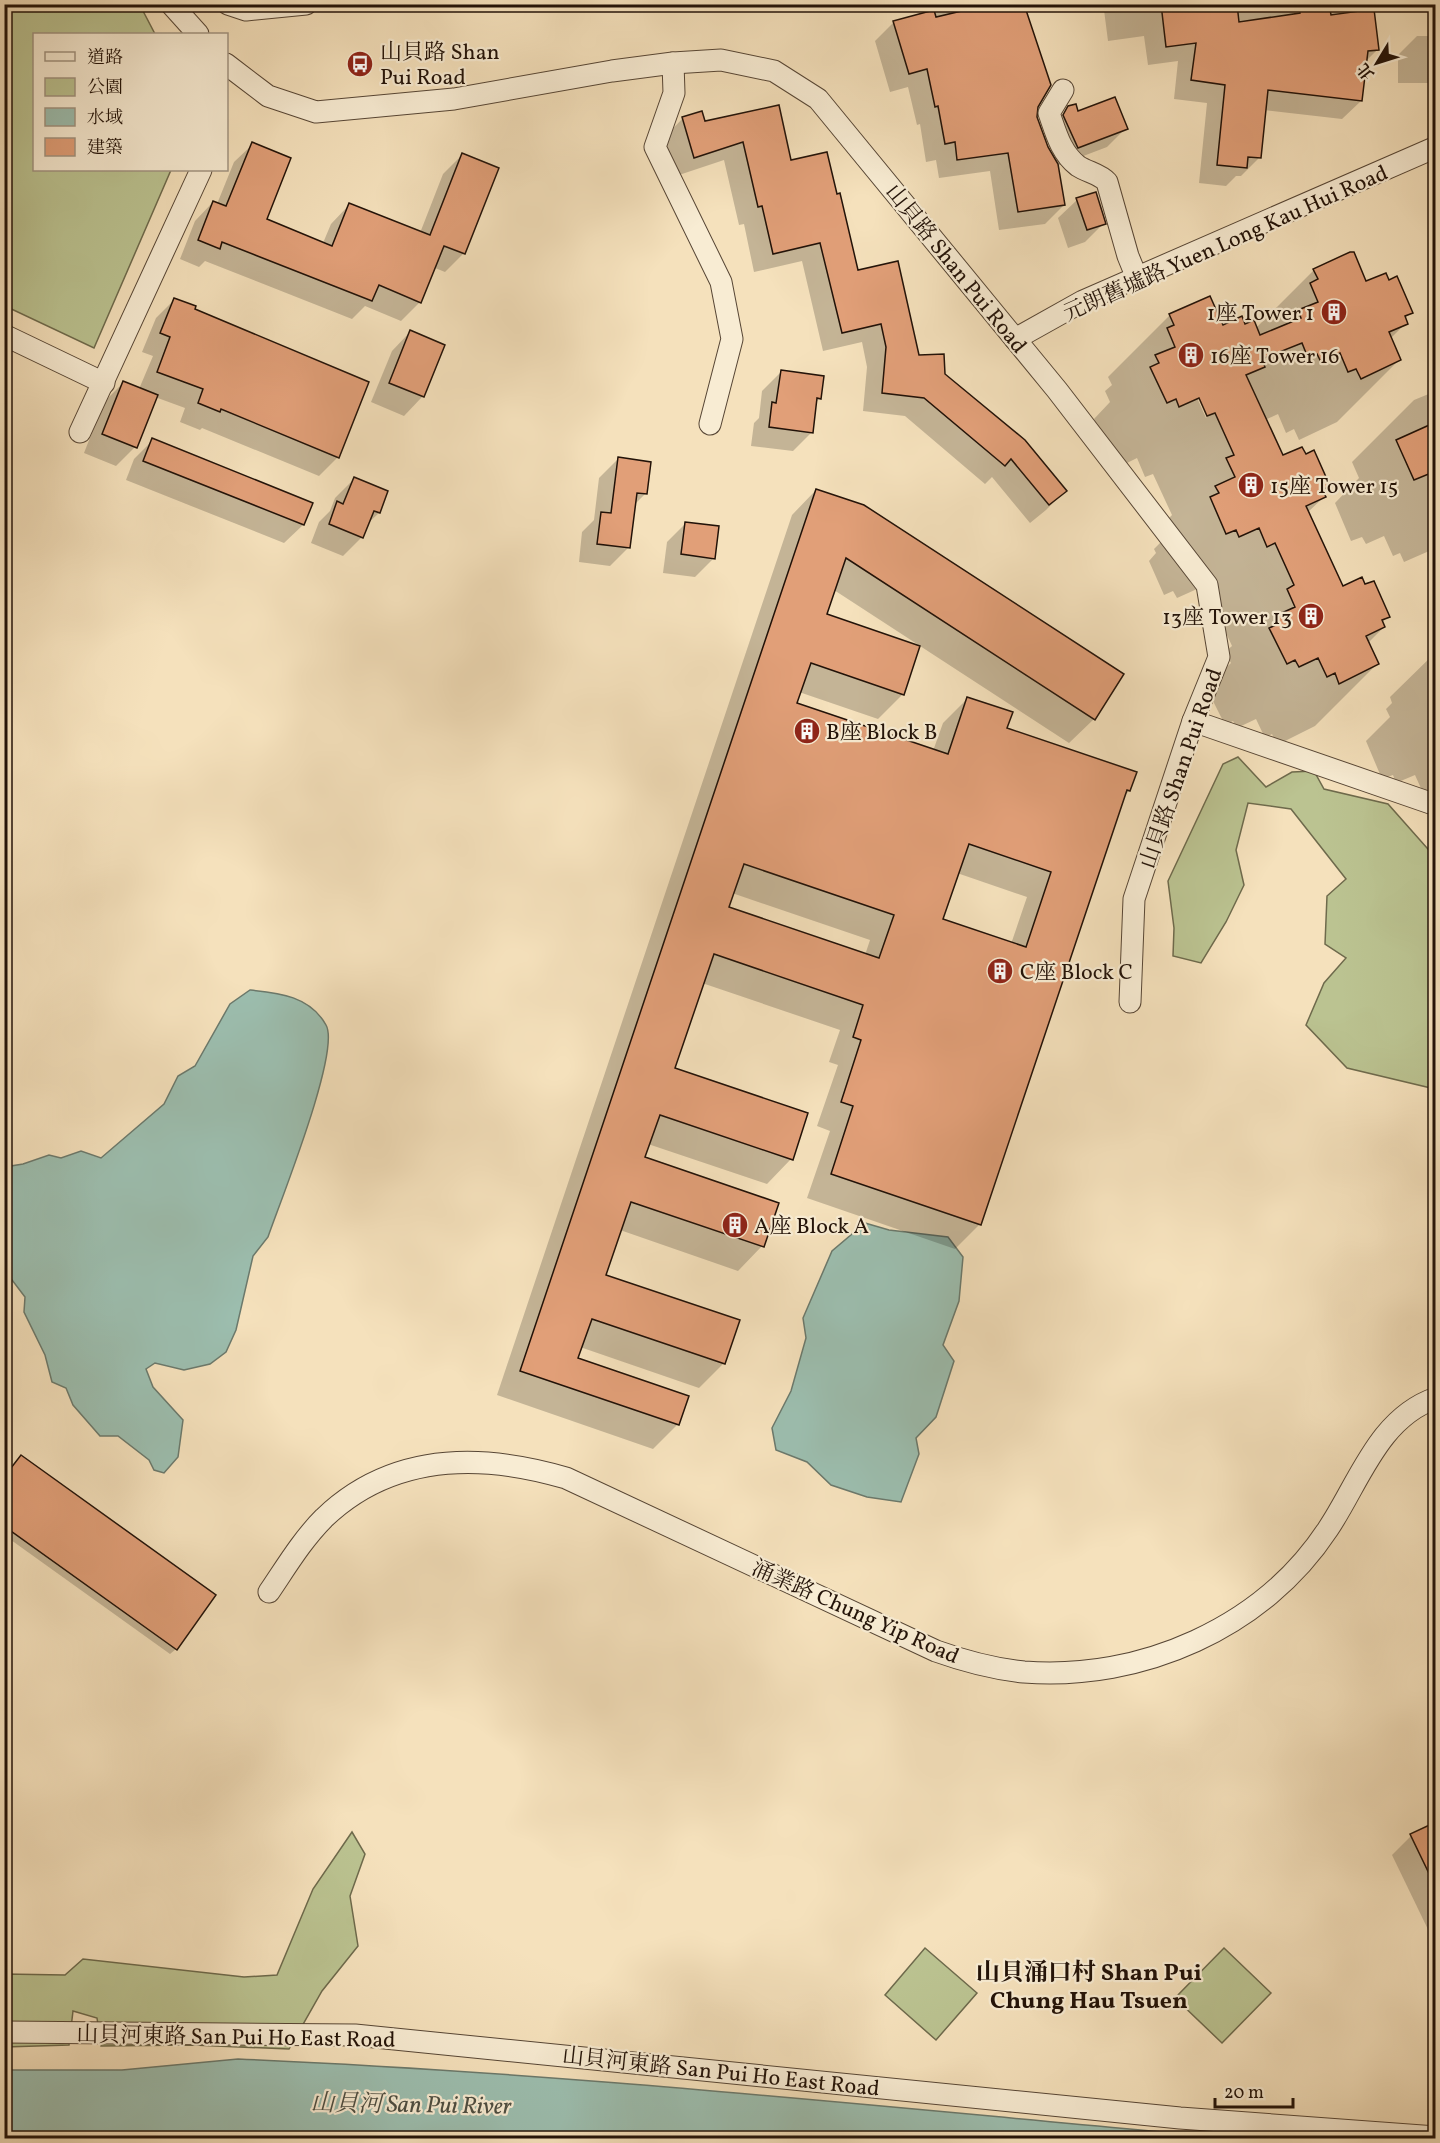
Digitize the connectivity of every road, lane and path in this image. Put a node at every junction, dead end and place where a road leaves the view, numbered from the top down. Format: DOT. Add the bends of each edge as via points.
graph roads {
  1 [pos="171,4"];
  2 [pos="228,4"];
  3 [pos="306,4"];
  4 [pos="197,33"];
  5 [pos="673,63"];
  6 [pos="228,66"];
  7 [pos="1063,90"];
  8 [pos="1436,147"];
  9 [pos="201,171"];
  10 [pos="1137,278"];
  11 [pos="4,335"];
  12 [pos="1015,339"];
  13 [pos="104,383"];
  14 [pos="710,424"];
  15 [pos="80,432"];
  16 [pos="1193,721"];
  17 [pos="1436,805"];
  18 [pos="1130,1002"];
  19 [pos="1436,1398"];
  20 [pos="270,1592"];
  21 [pos="4,2032"];
  22 [pos="1436,2137"];
  1 -- 4 [label="street"];
  2 -- 3 [label="street" via="246,10"];
  5 -- 6 [label="street, 山貝路 Shan Pui Road" via="454,99 316,112 268,96"];
  5 -- 12 [label="street, 山貝路 Shan Pui Road" via="721,60 774,70 818,99"];
  5 -- 14 [label="street" via="674,93 655,147 721,282 732,339"];
  7 -- 10 [label="street" via="1050,113 1062,149 1077,165 1107,182"];
  8 -- 10 [label="street, 元朗舊墟路 Yuen Long Kau Hui Road"];
  9 -- 13 [label="street"];
  10 -- 12 [label="street, 元朗舊墟路 Yuen Long Kau Hui Road" via="1083,301"];
  11 -- 13 [label="street"];
  12 -- 16 [label="street, 山貝路 Shan Pui Road" via="1207,585 1219,657"];
  13 -- 15 [label="street"];
  16 -- 17 [label="street"];
  16 -- 18 [label="street, 山貝路 Shan Pui Road" via="1134,899"];
  19 -- 20 [label="street, 涌業路 Chung Yip Road" via="1401,1418 1388,1431 1326,1532 1292,1573 1258,1603 1215,1632 1179,1648 1099,1670 1023,1672 936,1651 566,1478 502,1463 438,1464 411,1469 367,1487 325,1518 303,1542"];
  21 -- 22 [label="street, 山貝河東路 San Pui Ho East Road" via="355,2035 1180,2118"];
}
